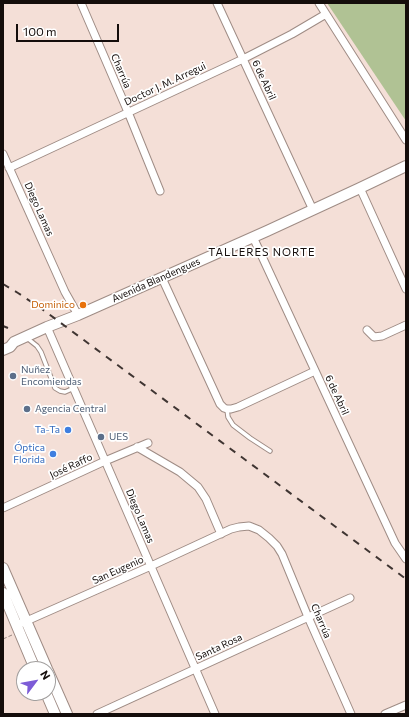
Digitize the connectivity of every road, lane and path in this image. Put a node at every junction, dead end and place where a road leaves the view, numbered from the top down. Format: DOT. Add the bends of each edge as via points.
graph roads {
  1 [pos="82,3"];
  2 [pos="216,3"];
  3 [pos="319,3"];
  4 [pos="326,14"];
  5 [pos="243,59"];
  6 [pos="128,112"];
  7 [pos="406,140"];
  8 [pos="3,154"];
  9 [pos="406,166"];
  10 [pos="9,168"];
  11 [pos="360,188"];
  12 [pos="160,191"];
  13 [pos="313,210"];
  14 [pos="253,237"];
  15 [pos="162,278"];
  16 [pos="406,289"];
  17 [pos="78,315"];
  18 [pos="406,325"];
  19 [pos="47,327"];
  20 [pos="367,330"];
  21 [pos="26,336"];
  22 [pos="3,342"];
  23 [pos="14,342"];
  24 [pos="3,350"];
  25 [pos="315,371"];
  26 [pos="74,388"];
  27 [pos="227,409"];
  28 [pos="148,443"];
  29 [pos="137,447"];
  30 [pos="270,451"];
  31 [pos="105,461"];
  32 [pos="3,508"];
  33 [pos="221,534"];
  34 [pos="269,538"];
  35 [pos="406,559"];
  36 [pos="151,566"];
  37 [pos="3,568"];
  38 [pos="3,593"];
  39 [pos="350,598"];
  40 [pos="308,617"];
  41 [pos="26,621"];
  42 [pos="17,625"];
  43 [pos="32,661"];
  44 [pos="44,661"];
  45 [pos="195,669"];
  46 [pos="56,689"];
  47 [pos="49,701"];
  48 [pos="406,705"];
  49 [pos="55,714"];
  50 [pos="67,714"];
  51 [pos="97,714"];
  52 [pos="214,714"];
  53 [pos="351,714"];
  54 [pos="385,714"];
  1 -- 6 [label="street, Charrúa"];
  2 -- 5 [label="street, 6 de Abril"];
  3 -- 4 [label="street"];
  4 -- 5 [label="street, Doctor J. M. Arregui"];
  4 -- 7 [label="street"];
  5 -- 6 [label="street, Doctor J. M. Arregui"];
  5 -- 13 [label="street, 6 de Abril"];
  6 -- 10 [label="street, Doctor J. M. Arregui"];
  6 -- 12 [label="street, Charrúa"];
  8 -- 10 [label="street, Diego Lamas"];
  9 -- 11 [label="street, Avenida Blandengues"];
  10 -- 17 [label="street, Diego Lamas"];
  11 -- 13 [label="street, Avenida Blandengues"];
  11 -- 16 [label="street"];
  13 -- 14 [label="street, Avenida Blandengues"];
  14 -- 15 [label="street, Avenida Blandengues"];
  14 -- 25 [label="street, 6 de Abril"];
  15 -- 17 [label="street, Avenida Blandengues"];
  15 -- 27 [label="street" via="220,404"];
  17 -- 19 [label="street, Avenida Blandengues"];
  18 -- 20 [label="street" via="382,336 374,337"];
  19 -- 21 [label="street, Avenida Blandengues"];
  19 -- 26 [label="street, Diego Lamas"];
  21 -- 23 [label="street, Avenida Blandengues"];
  21 -- 26 [label="lane" via="41,352 55,388 65,392"];
  22 -- 23 [label="street, Avenida Blandengues"];
  23 -- 24 [label="street, Avenida Blandengues"];
  25 -- 27 [label="street" via="238,407"];
  25 -- 35 [label="street, 6 de Abril" via="395,543"];
  26 -- 31 [label="street, Diego Lamas"];
  27 -- 30 [label="lane" via="228,417 234,425"];
  28 -- 29 [label="street, José Raffo"];
  29 -- 31 [label="street, José Raffo"];
  29 -- 33 [label="street" via="180,472 198,487"];
  31 -- 32 [label="street, José Raffo"];
  31 -- 36 [label="street, Diego Lamas"];
  33 -- 34 [label="street, San Eugenio" via="239,526 249,526"];
  33 -- 36 [label="street, San Eugenio"];
  34 -- 40 [label="street, Charrúa" via="282,554"];
  36 -- 41 [label="street, San Eugenio"];
  36 -- 45 [label="street, Diego Lamas"];
  37 -- 41 [label="street"];
  38 -- 42 [label="street"];
  39 -- 40 [label="street, Santa Rosa"];
  40 -- 45 [label="street, Santa Rosa"];
  40 -- 53 [label="street, Charrúa"];
  41 -- 42 [label="street, San Eugenio"];
  41 -- 44 [label="street"];
  42 -- 43 [label="street"];
  45 -- 51 [label="street, Santa Rosa"];
  45 -- 52 [label="street, Diego Lamas"];
  46 -- 50 [label="street"];
  47 -- 49 [label="street"];
  48 -- 54 [label="street"];
}
